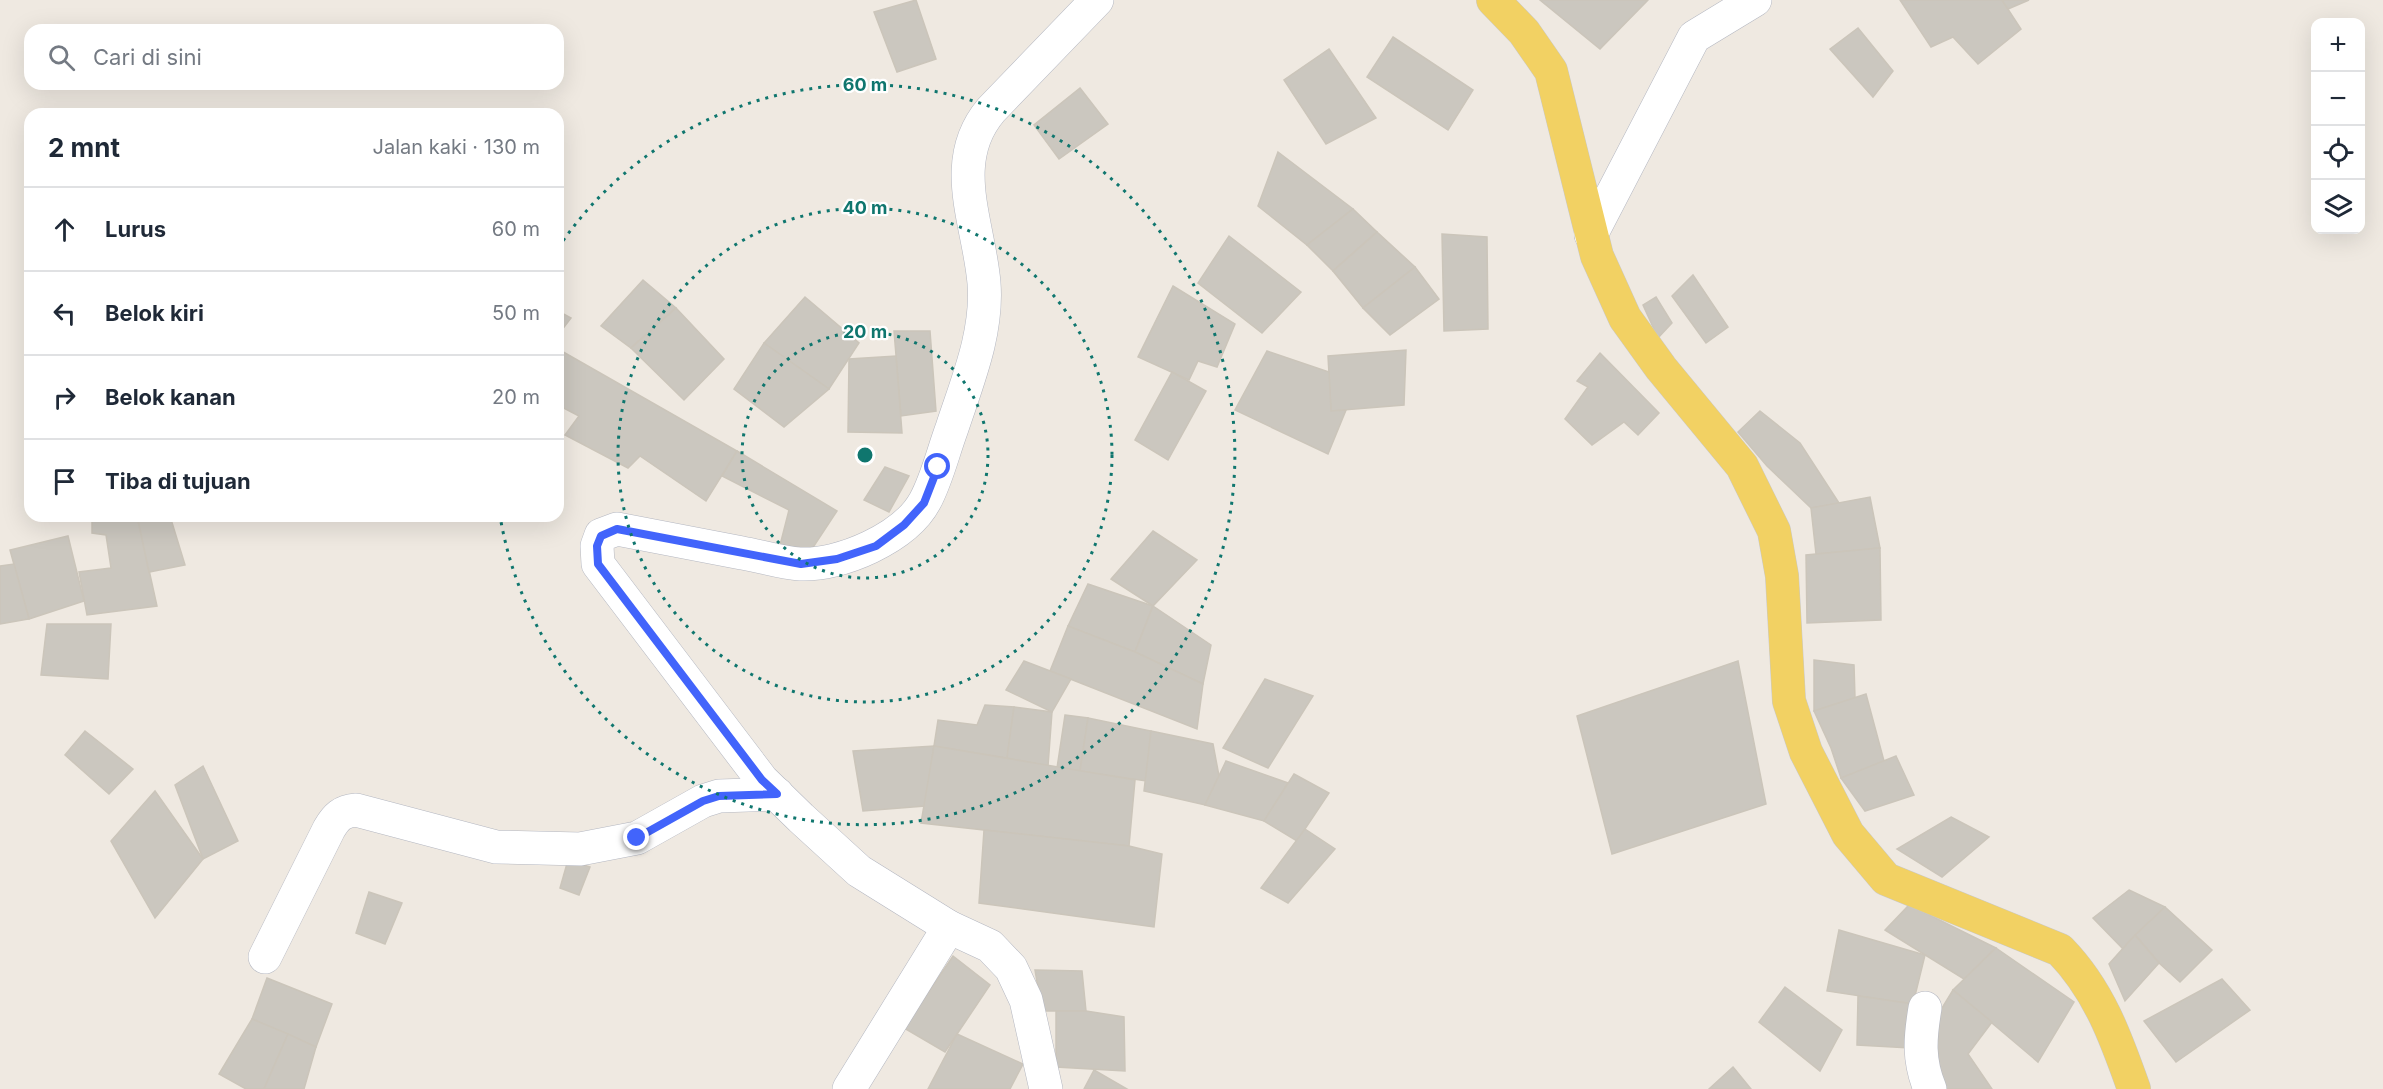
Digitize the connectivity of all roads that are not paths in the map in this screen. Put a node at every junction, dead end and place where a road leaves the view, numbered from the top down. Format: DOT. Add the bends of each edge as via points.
graph roads {
  1 [pos="1097,0"];
  2 [pos="1493,0"];
  3 [pos="1755,0"];
  4 [pos="1591,235"];
  5 [pos="777,794"];
  6 [pos="949,927"];
  7 [pos="265,957"];
  8 [pos="1925,1008"];
  9 [pos="849,1089"];
  10 [pos="1046,1089"];
  11 [pos="1930,1089"];
  12 [pos="2134,1089"];
  1 -- 5 [label="street" via="979,123 969,148 969,193 984,283 985,315 938,467 924,503 904,525 876,546 837,559 801,564 617,529 601,536 598,564 762,780"];
  2 -- 4 [label="main road" via="1524,32 1551,71"];
  3 -- 4 [label="street" via="1694,37"];
  4 -- 12 [label="main road" via="1605,279 1625,318 1742,466 1774,531 1782,576 1789,701 1806,752 1848,834 1886,879 2060,951 2080,971 2103,1008"];
  5 -- 6 [label="street" via="859,871"];
  5 -- 7 [label="street" via="719,796 637,838 580,849 496,847 356,810 346,811 336,817 329,829"];
  6 -- 9 [label="street"];
  6 -- 10 [label="street" via="990,946 1011,968 1026,1000"];
  8 -- 11 [label="street" via="1919,1041 1922,1069"];
}
